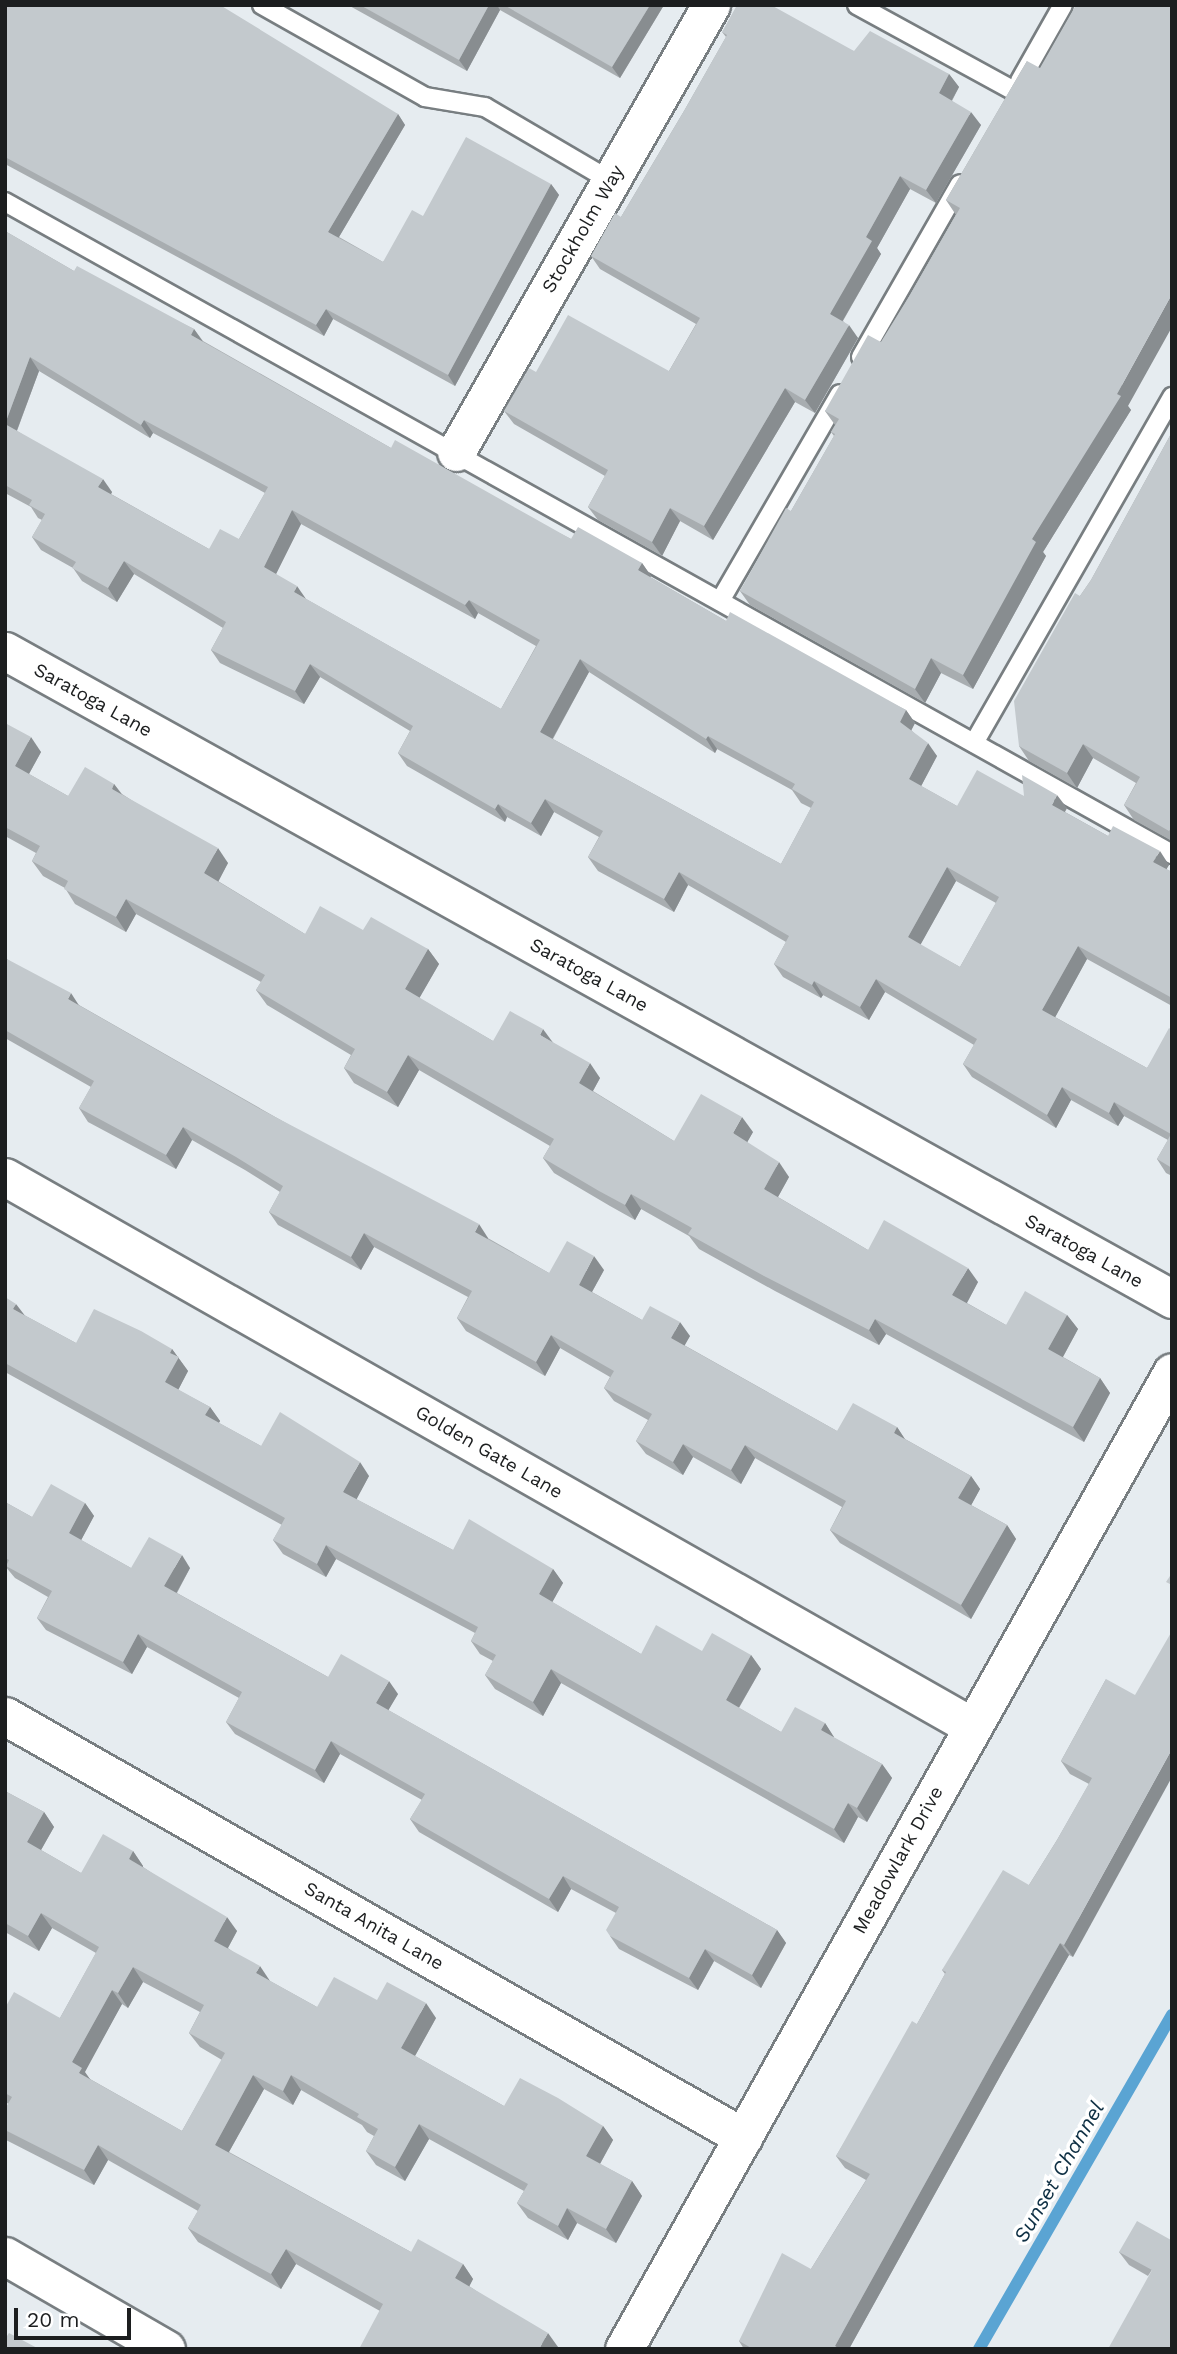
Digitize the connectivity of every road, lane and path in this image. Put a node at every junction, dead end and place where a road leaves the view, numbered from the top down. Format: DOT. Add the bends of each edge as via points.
graph roads {
  1 [pos="262,5"];
  2 [pos="711,5"];
  3 [pos="857,5"];
  4 [pos="1063,5"];
  5 [pos="972,164"];
  6 [pos="611,181"];
  7 [pos="5,202"];
  8 [pos="1172,397"];
  9 [pos="456,452"];
  10 [pos="720,601"];
  11 [pos="5,651"];
  12 [pos="974,743"];
  13 [pos="1172,854"];
  14 [pos="5,1177"];
  15 [pos="1172,1300"];
  16 [pos="1172,1372"];
  17 [pos="5,1716"];
  18 [pos="973,1727"];
  19 [pos="743,2137"];
  20 [pos="5,2256"];
  21 [pos="166,2349"];
  22 [pos="624,2349"];
  1 -- 6 [label="lane" via="425,97 485,107"];
  2 -- 6 [label="street, Stockholm Way"];
  3 -- 4 [label="lane" via="1010,98"];
  5 -- 10 [label="lane"];
  6 -- 9 [label="street, Stockholm Way"];
  7 -- 9 [label="lane"];
  8 -- 12 [label="lane"];
  9 -- 10 [label="lane"];
  10 -- 12 [label="lane"];
  11 -- 15 [label="street, Saratoga Lane"];
  12 -- 13 [label="lane"];
  14 -- 18 [label="street, Golden Gate Lane"];
  16 -- 18 [label="street, Meadowlark Drive"];
  17 -- 19 [label="street, Santa Anita Lane"];
  18 -- 19 [label="street, Meadowlark Drive"];
  19 -- 22 [label="street, Meadowlark Drive"];
  20 -- 21 [label="street"];
}
